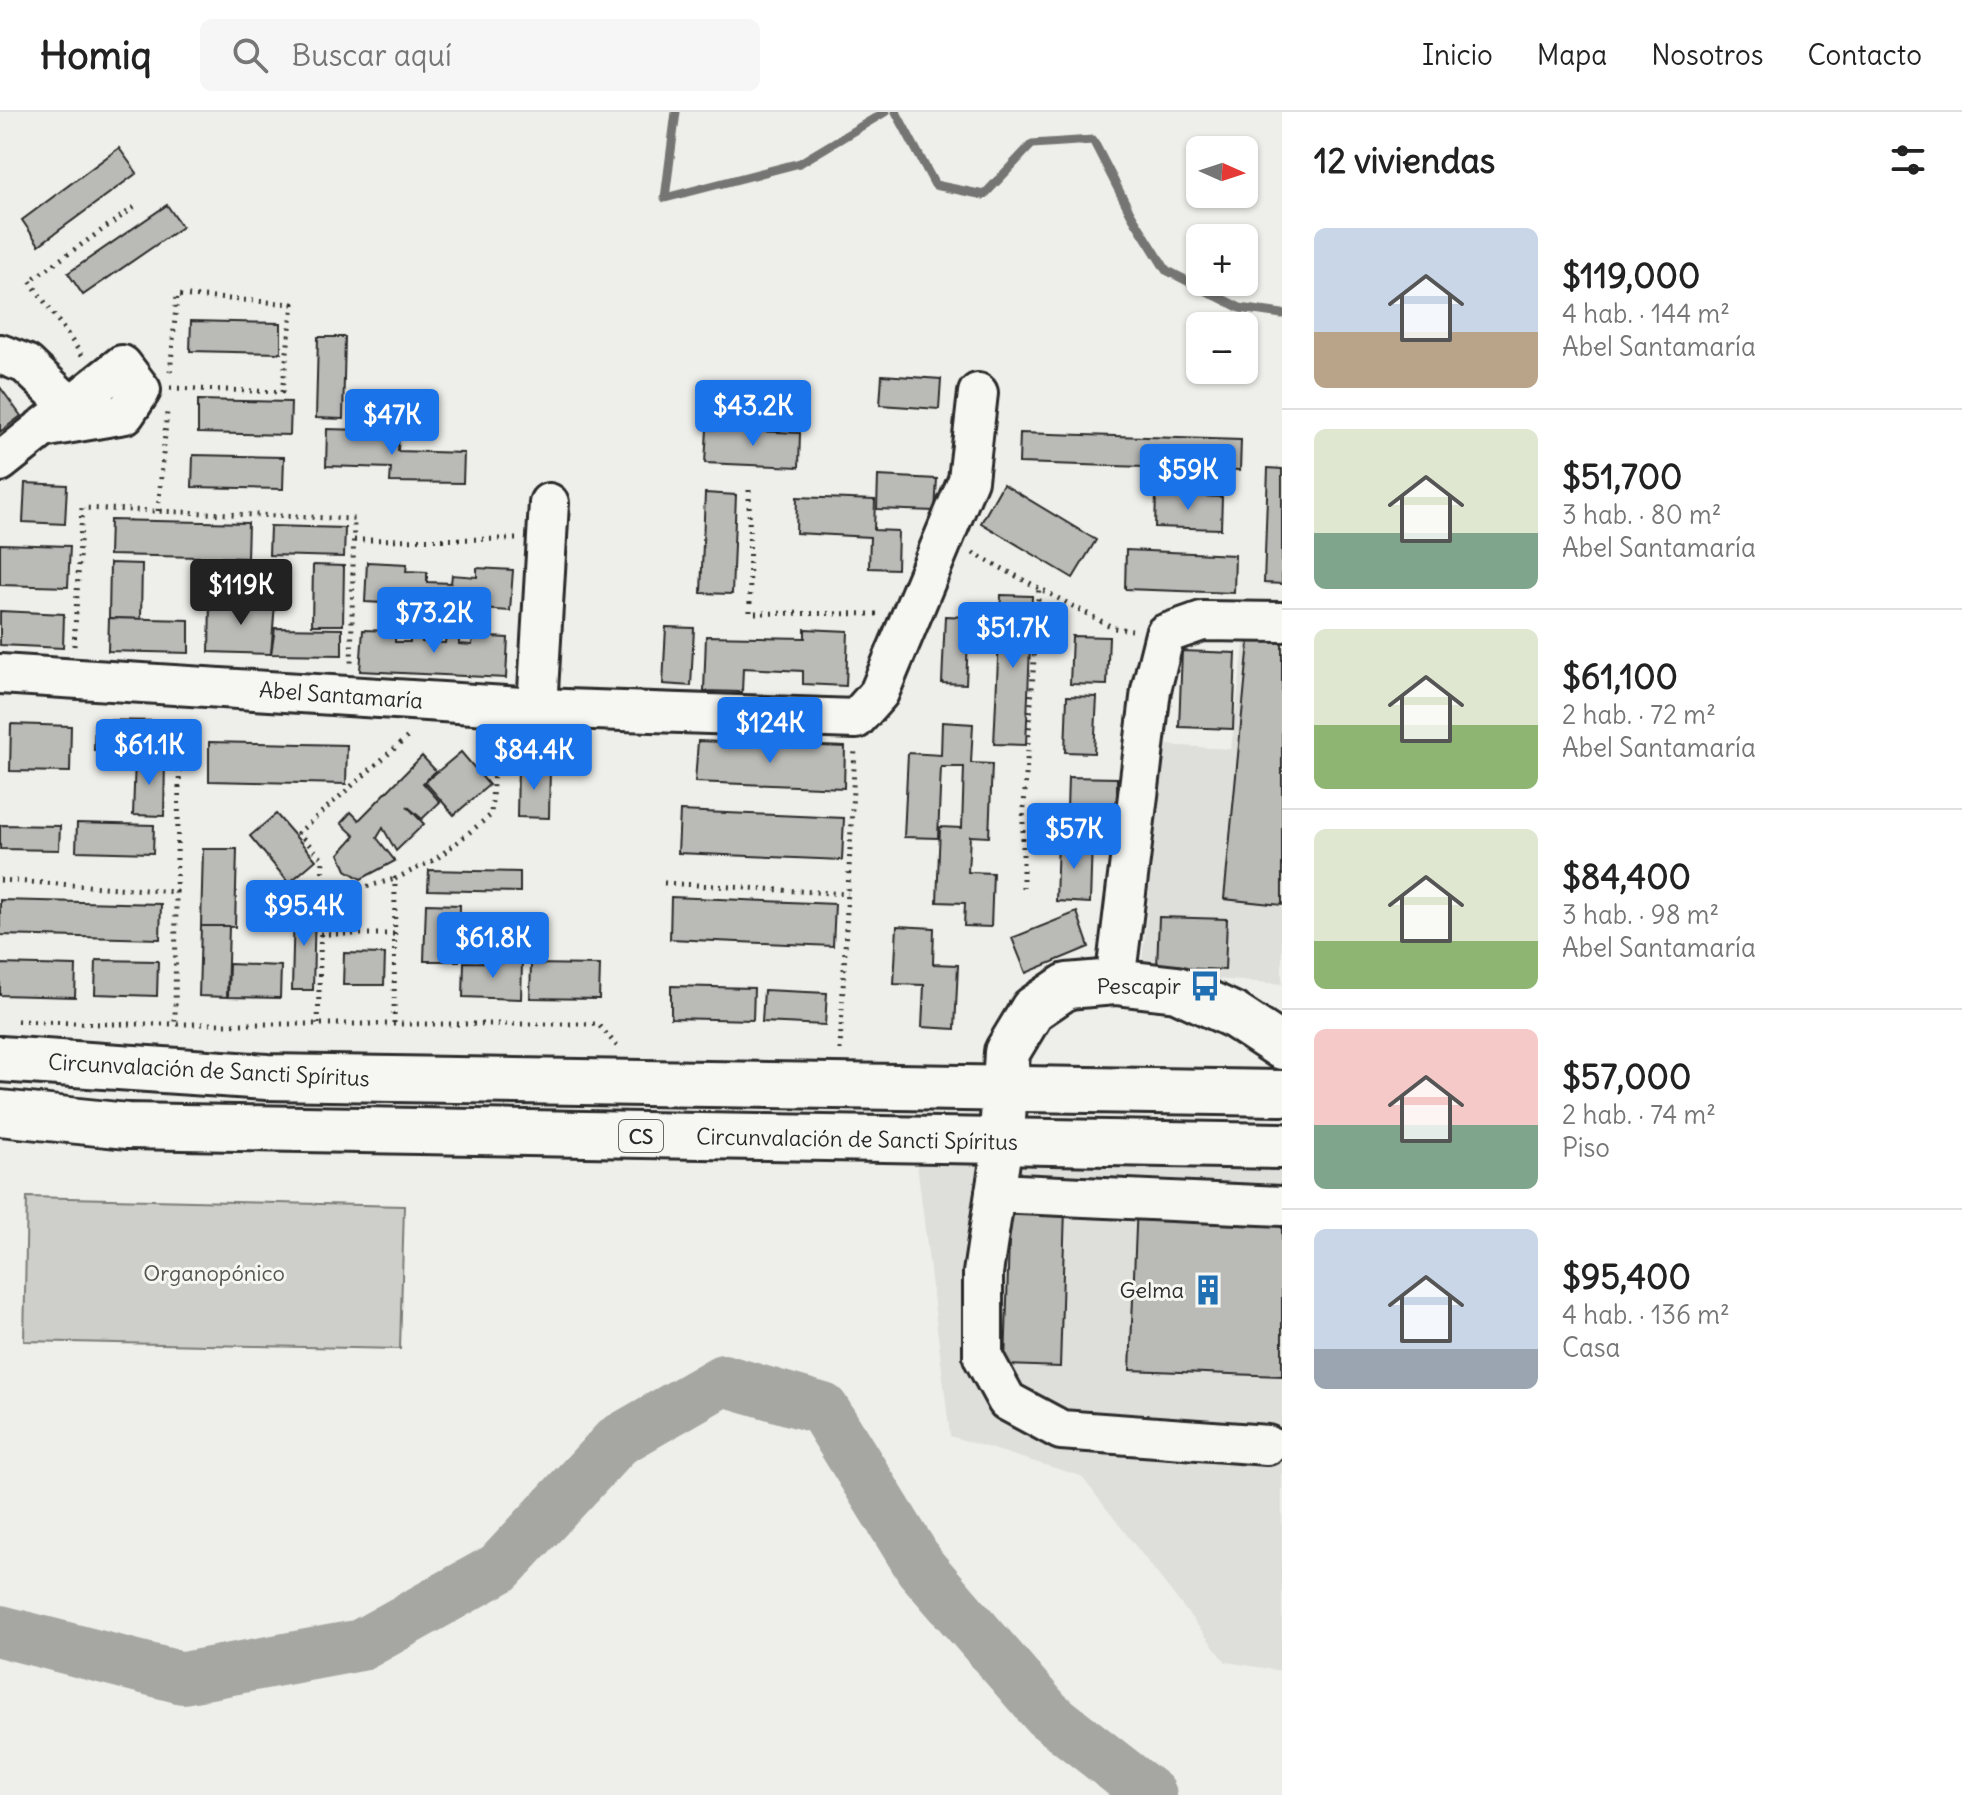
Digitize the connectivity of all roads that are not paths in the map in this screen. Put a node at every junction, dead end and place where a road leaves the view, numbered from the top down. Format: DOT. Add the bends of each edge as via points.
graph roads {
  1 [pos="0,354"];
  2 [pos="101,382"];
  3 [pos="978,393"];
  4 [pos="56,417"];
  5 [pos="0,462"];
  6 [pos="548,521"];
  7 [pos="1282,622"];
  8 [pos="0,674"];
  9 [pos="537,708"];
  10 [pos="1115,982"];
  11 [pos="7,1040"];
  12 [pos="1282,1047"];
  13 [pos="1003,1089"];
  14 [pos="1282,1093"];
  15 [pos="0,1113"];
  16 [pos="1003,1142"];
  17 [pos="1282,1146"];
  18 [pos="995,1193"];
  19 [pos="1282,1206"];
  20 [pos="1267,1445"];
  1 -- 4 [label="street" via="26,364"];
  2 -- 4 [label="street" via="122,365 141,390 125,414"];
  3 -- 9 [label="street, Abel Santamaría" via="968,480 879,693 856,719"];
  4 -- 5 [label="street"];
  6 -- 9 [label="street"];
  7 -- 10 [label="street" via="1202,621 1165,634 1151,690"];
  8 -- 9 [label="street, Abel Santamaría"];
  10 -- 12 [label="highway" via="1177,989 1235,1016"];
  10 -- 13 [label="highway" via="1067,986 1033,1009 1007,1052"];
  11 -- 13 [label="highway, Circunvalación de Sancti Spíritus" via="267,1077"];
  13 -- 14 [label="highway, Circunvalación de Sancti Spíritus"];
  13 -- 16 [label="highway"];
  15 -- 16 [label="highway, Circunvalación de Sancti Spíritus / CS" via="127,1126"];
  16 -- 17 [label="highway, Circunvalación de Sancti Spíritus / CS"];
  16 -- 18 [label="street"];
  18 -- 19 [label="street"];
  18 -- 20 [label="street" via="983,1273 983,1357 1007,1401 1061,1430"];
}
